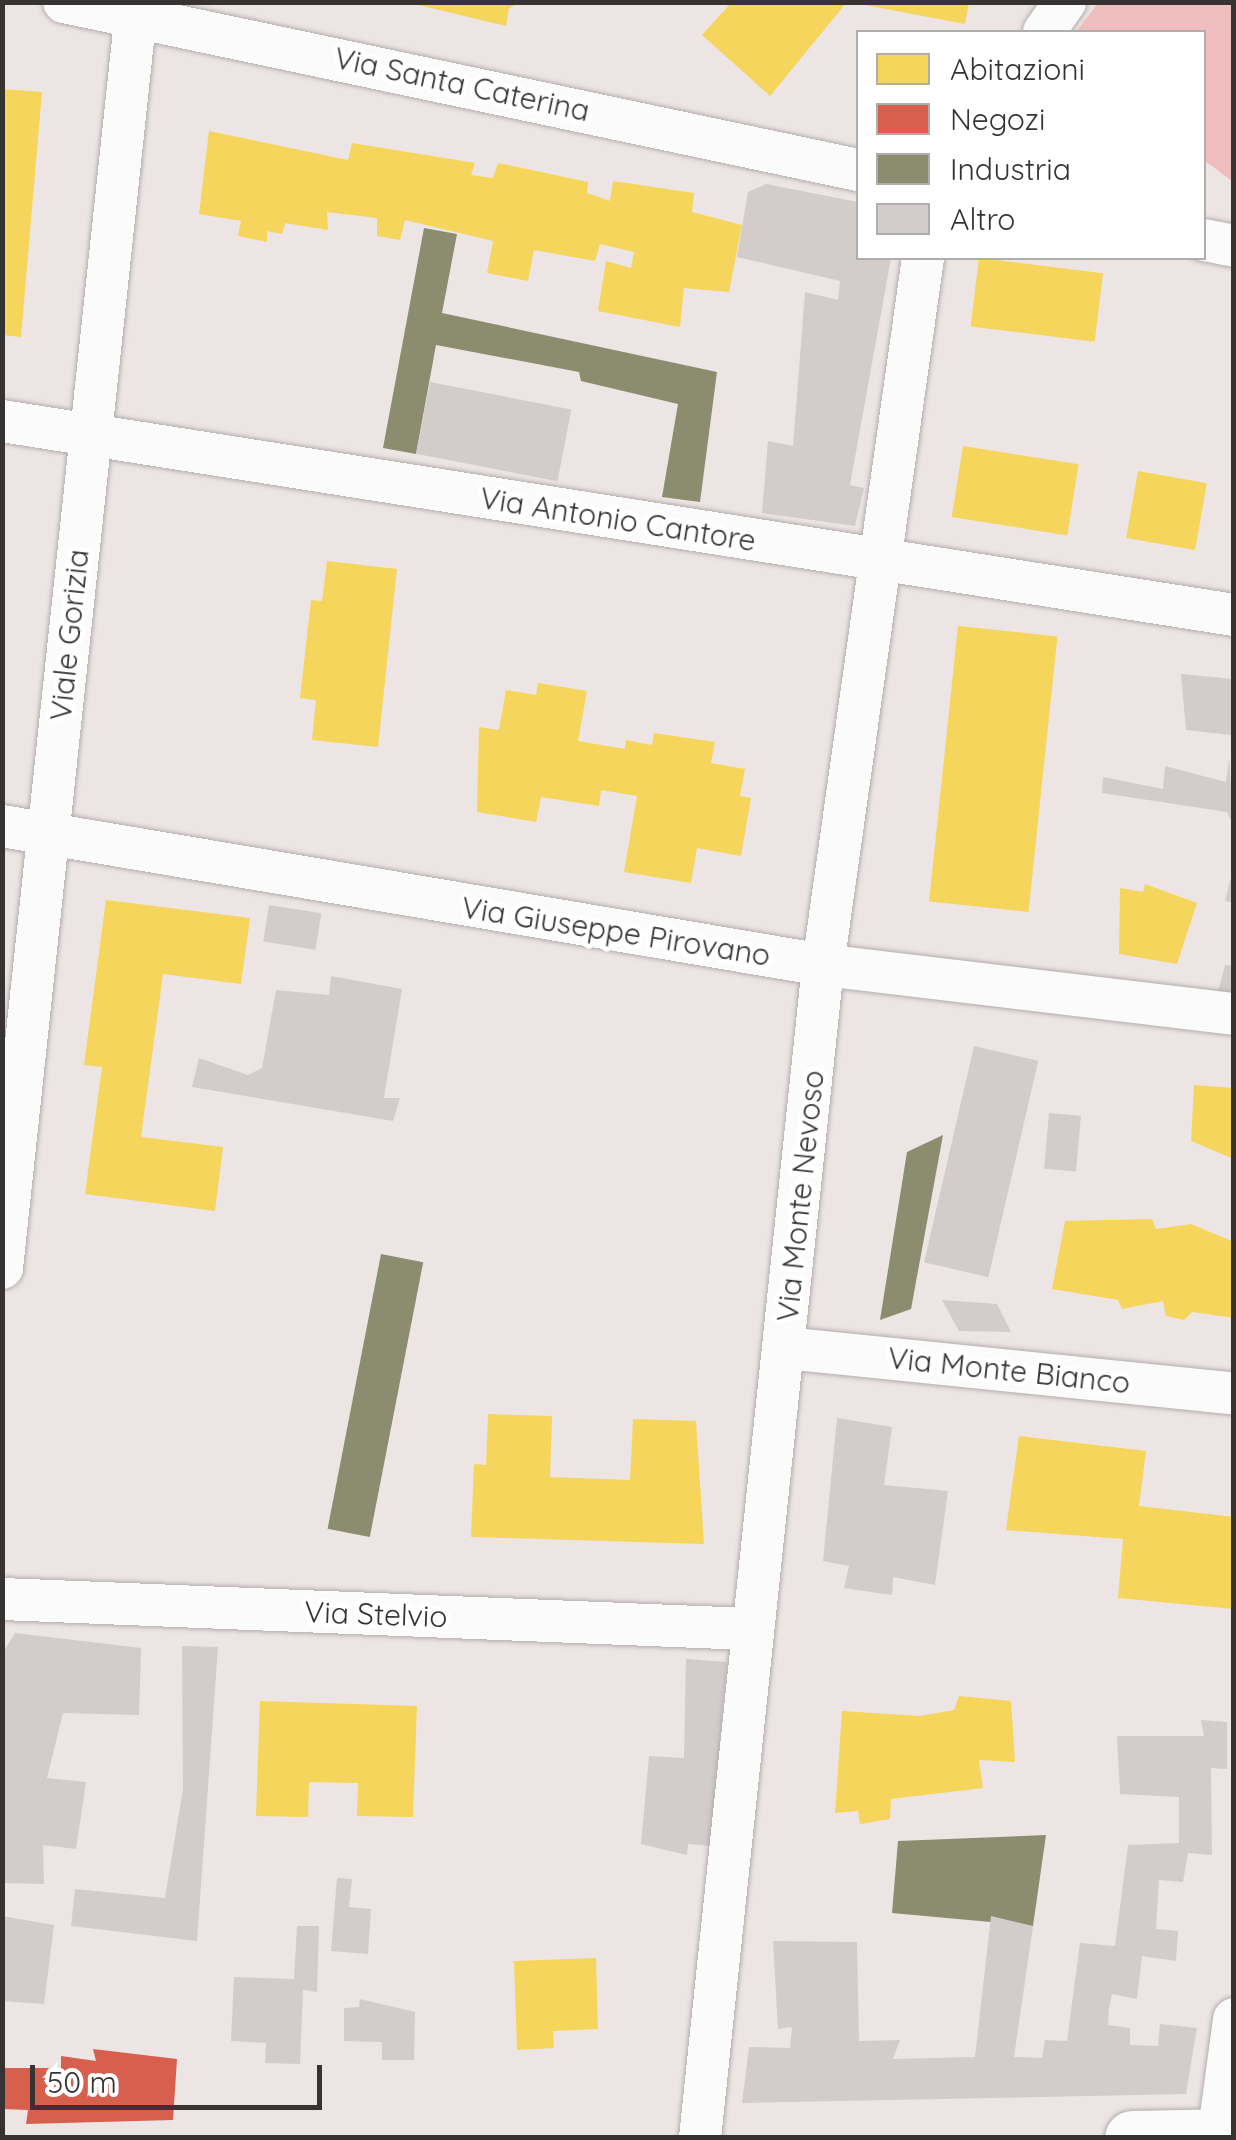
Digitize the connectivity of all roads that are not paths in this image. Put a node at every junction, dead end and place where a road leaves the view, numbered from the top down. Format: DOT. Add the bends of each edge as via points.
graph roads {
  1 [pos="64,2"];
  2 [pos="1065,2"];
  3 [pos="136,10"];
  4 [pos="1045,30"];
  5 [pos="856,170"];
  6 [pos="1206,240"];
  7 [pos="1234,246"];
  8 [pos="923,260"];
  9 [pos="2,421"];
  10 [pos="90,436"];
  11 [pos="876,560"];
  12 [pos="1234,615"];
  13 [pos="2,826"];
  14 [pos="47,834"];
  15 [pos="823,965"];
  16 [pos="1234,1014"];
  17 [pos="2,1268"];
  18 [pos="785,1348"];
  19 [pos="1234,1394"];
  20 [pos="2,1599"];
  21 [pos="748,1629"];
  22 [pos="1234,2019"];
  23 [pos="1234,2136"];
  24 [pos="1218,2137"];
  25 [pos="700,2138"];
  26 [pos="1132,2138"];
  1 -- 3 [label="street, Via Santa Caterina"];
  2 -- 4 [label="street"];
  3 -- 5 [label="street, Via Santa Caterina"];
  3 -- 10 [label="street, Viale Gorizia"];
  6 -- 7 [label="street"];
  8 -- 11 [label="street, Via Monte Nevoso"];
  9 -- 10 [label="street, Via Antonio Cantore"];
  10 -- 11 [label="street, Via Antonio Cantore"];
  10 -- 14 [label="street, Viale Gorizia"];
  11 -- 12 [label="street, Via Antonio Cantore"];
  11 -- 15 [label="street, Via Monte Nevoso"];
  13 -- 14 [label="street, Via Giuseppe Pirovano"];
  14 -- 15 [label="street, Via Giuseppe Pirovano"];
  14 -- 17 [label="street, Viale Gorizia"];
  15 -- 16 [label="street, Via Giuseppe Pirovano"];
  15 -- 18 [label="street, Via Monte Nevoso"];
  18 -- 19 [label="street, Via Monte Bianco"];
  18 -- 21 [label="street, Via Monte Nevoso"];
  20 -- 21 [label="street, Via Stelvio"];
  21 -- 25 [label="street, Via Monte Nevoso"];
  22 -- 24 [label="street"];
  23 -- 24 [label="main road"];
  24 -- 26 [label="main road"];
}
